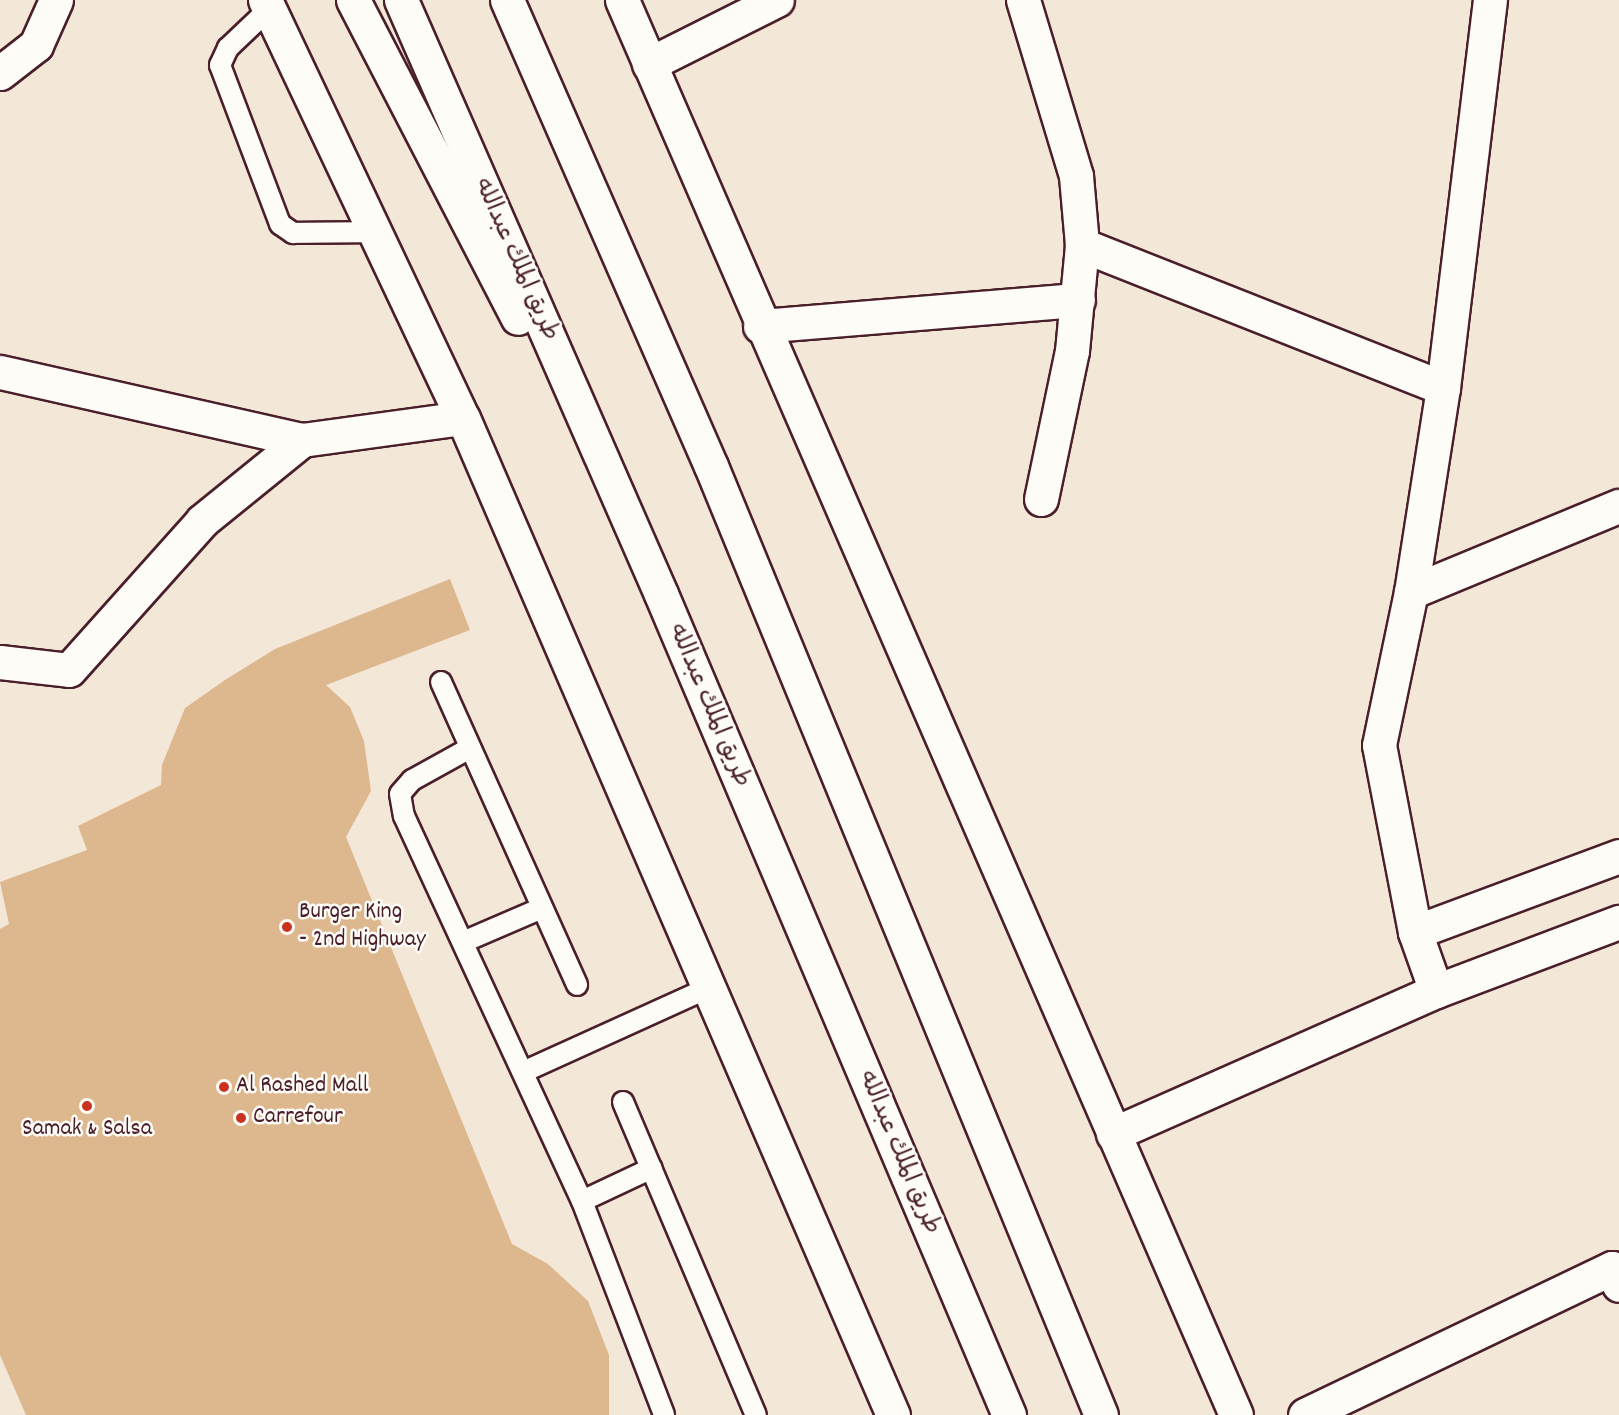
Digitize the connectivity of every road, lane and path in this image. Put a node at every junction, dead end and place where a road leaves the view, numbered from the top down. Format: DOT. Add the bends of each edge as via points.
graph roads {
  1 [pos="56,0"];
  2 [pos="353,0"];
  3 [pos="400,0"];
  4 [pos="507,0"];
  5 [pos="622,0"];
  6 [pos="777,0"];
  7 [pos="1023,0"];
  8 [pos="1490,0"];
  9 [pos="267,5"];
  10 [pos="649,64"];
  11 [pos="0,73"];
  12 [pos="374,232"];
  13 [pos="1082,245"];
  14 [pos="1078,300"];
  15 [pos="760,326"];
  16 [pos="0,372"];
  17 [pos="1443,388"];
  18 [pos="463,418"];
  19 [pos="302,440"];
  20 [pos="1041,499"];
  21 [pos="1619,506"];
  22 [pos="1411,592"];
  23 [pos="661,594"];
  24 [pos="0,662"];
  25 [pos="441,682"];
  26 [pos="471,748"];
  27 [pos="1619,856"];
  28 [pos="542,908"];
  29 [pos="1619,922"];
  30 [pos="1415,932"];
  31 [pos="463,942"];
  32 [pos="577,985"];
  33 [pos="708,988"];
  34 [pos="1436,991"];
  35 [pos="523,1072"];
  36 [pos="623,1102"];
  37 [pos="1113,1134"];
  38 [pos="652,1168"];
  39 [pos="582,1201"];
  40 [pos="1619,1285"];
  41 [pos="664,1415"];
  42 [pos="756,1415"];
  43 [pos="893,1415"];
  44 [pos="1009,1415"];
  45 [pos="1101,1415"];
  46 [pos="1236,1415"];
  47 [pos="1305,1415"];
  1 -- 11 [label="main road" via="36,45"];
  2 -- 23 [label="main road"];
  3 -- 23 [label="main road, طريق الملك عبدالله"];
  4 -- 45 [label="main road" via="711,465"];
  5 -- 10 [label="main road"];
  6 -- 10 [label="main road"];
  7 -- 13 [label="main road" via="1076,176"];
  8 -- 17 [label="main road"];
  9 -- 12 [label="main road"];
  9 -- 12 [label="lane" via="228,48 220,65 280,224 307,234"];
  10 -- 15 [label="main road"];
  12 -- 18 [label="main road"];
  13 -- 14 [label="main road"];
  13 -- 17 [label="main road"];
  14 -- 15 [label="main road"];
  14 -- 20 [label="main road"];
  15 -- 37 [label="main road"];
  16 -- 19 [label="main road"];
  17 -- 22 [label="main road"];
  18 -- 19 [label="main road"];
  18 -- 33 [label="main road"];
  19 -- 24 [label="main road" via="202,521 69,670"];
  21 -- 22 [label="main road"];
  22 -- 30 [label="main road" via="1378,745"];
  23 -- 44 [label="main road, طريق الملك عبدالله"];
  25 -- 26 [label="lane"];
  26 -- 28 [label="lane"];
  26 -- 31 [label="lane" via="412,780 400,794 404,816"];
  27 -- 30 [label="main road"];
  28 -- 31 [label="lane"];
  28 -- 32 [label="lane"];
  29 -- 34 [label="main road"];
  30 -- 34 [label="main road"];
  31 -- 35 [label="lane"];
  33 -- 35 [label="lane"];
  33 -- 43 [label="main road"];
  34 -- 37 [label="main road"];
  35 -- 39 [label="lane"];
  36 -- 38 [label="lane"];
  37 -- 46 [label="main road"];
  38 -- 39 [label="lane"];
  38 -- 42 [label="lane"];
  39 -- 41 [label="lane"];
  40 -- 47 [label="main road" via="1612,1268"];
}
